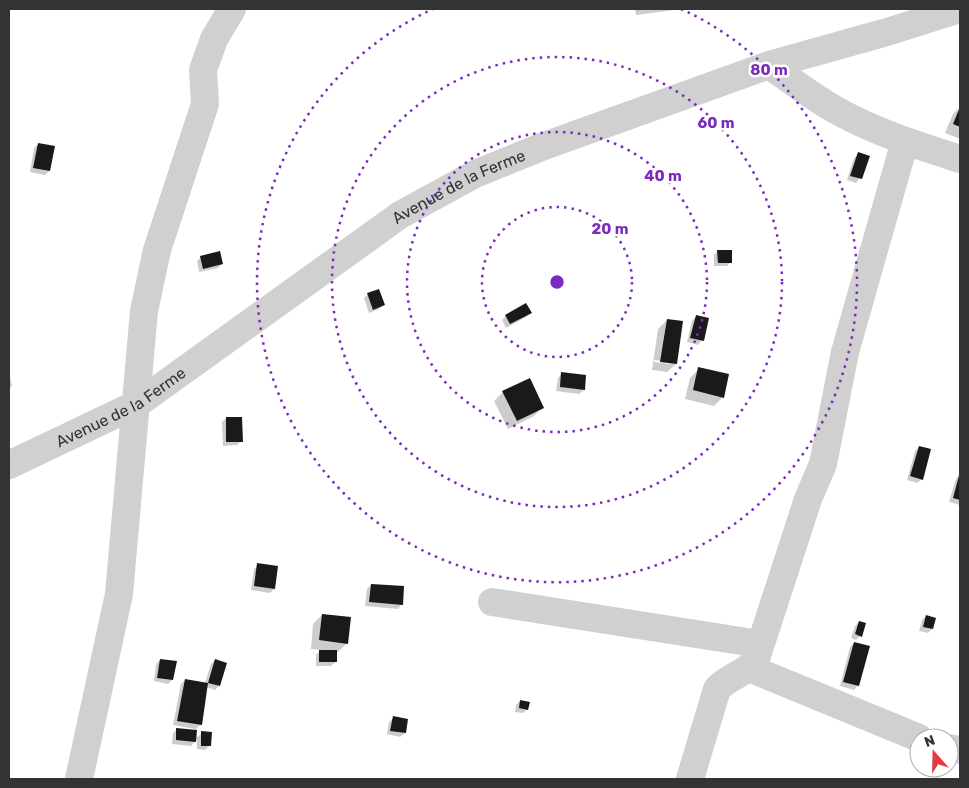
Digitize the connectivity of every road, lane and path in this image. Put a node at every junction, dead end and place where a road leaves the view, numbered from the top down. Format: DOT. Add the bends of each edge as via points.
graph roads {
  1 [pos="232,9"];
  2 [pos="953,10"];
  3 [pos="769,64"];
  4 [pos="905,141"];
  5 [pos="960,159"];
  6 [pos="137,404"];
  7 [pos="9,466"];
  8 [pos="492,602"];
  9 [pos="760,644"];
  10 [pos="749,668"];
  11 [pos="909,734"];
  12 [pos="79,779"];
  13 [pos="690,779"];
  1 -- 6 [label="street" via="214,39 204,70 205,104 157,250 144,311"];
  2 -- 3 [label="street, Avenue de la Ferme" via="887,32"];
  3 -- 4 [label="street" via="815,98"];
  3 -- 6 [label="street, Avenue de la Ferme" via="544,146 476,174 429,199 400,215"];
  4 -- 5 [label="street"];
  4 -- 9 [label="street" via="845,352 823,464 808,499"];
  6 -- 7 [label="street, Avenue de la Ferme"];
  6 -- 12 [label="street" via="119,594"];
  8 -- 9 [label="street"];
  9 -- 10 [label="street" via="755,662"];
  10 -- 11 [label="street"];
  10 -- 13 [label="street" via="723,682 717,689"];
}
